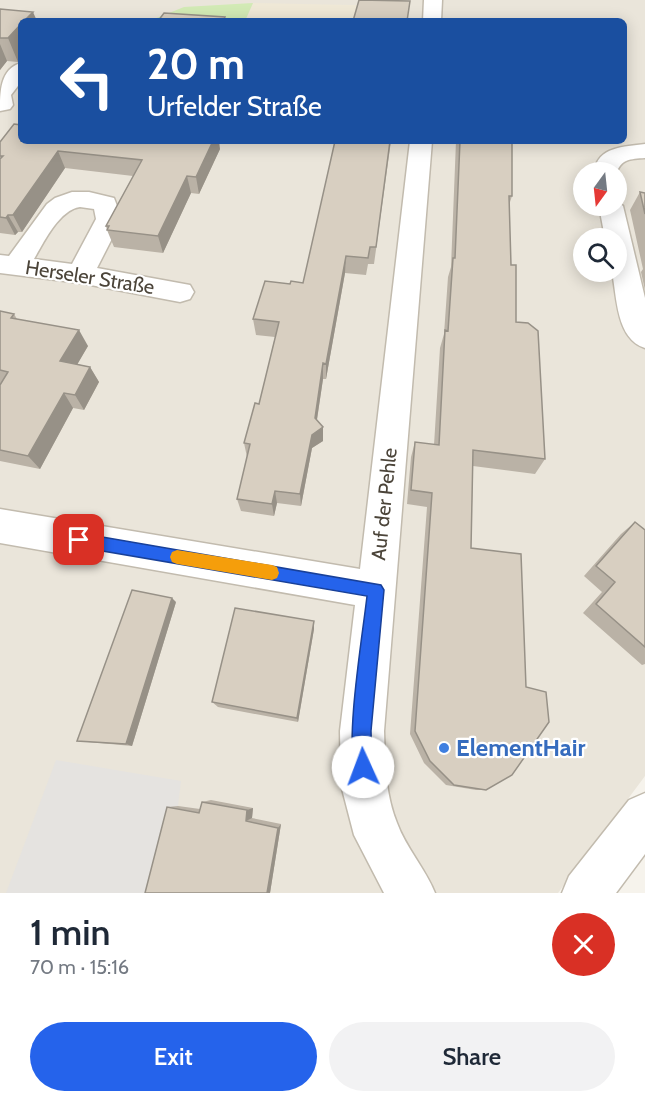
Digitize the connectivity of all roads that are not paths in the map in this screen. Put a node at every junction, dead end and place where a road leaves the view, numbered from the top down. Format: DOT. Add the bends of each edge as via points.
graph roads {
  1 [pos="433,0"];
  2 [pos="432,18"];
  3 [pos="18,73"];
  4 [pos="8,104"];
  5 [pos="421,144"];
  6 [pos="645,151"];
  7 [pos="609,162"];
  8 [pos="613,216"];
  9 [pos="8,265"];
  10 [pos="80,274"];
  11 [pos="180,292"];
  12 [pos="645,338"];
  13 [pos="0,526"];
  14 [pos="376,590"];
  15 [pos="645,816"];
  16 [pos="411,893"];
  17 [pos="586,893"];
  1 -- 2 [label="street"];
  3 -- 4 [label="street" via="1,95"];
  5 -- 14 [label="street, Auf der Pehle"];
  6 -- 7 [label="street" via="618,154"];
  8 -- 12 [label="street" via="638,329"];
  9 -- 10 [label="street, Herseler Straße"];
  9 -- 10 [label="street" via="58,207 72,200 91,200 105,204 109,219"];
  10 -- 11 [label="street, Herseler Straße"];
  13 -- 14 [label="street"];
  14 -- 16 [label="street, Auf der Pehle" via="362,731 363,785 377,835"];
  15 -- 17 [label="street"];
}
